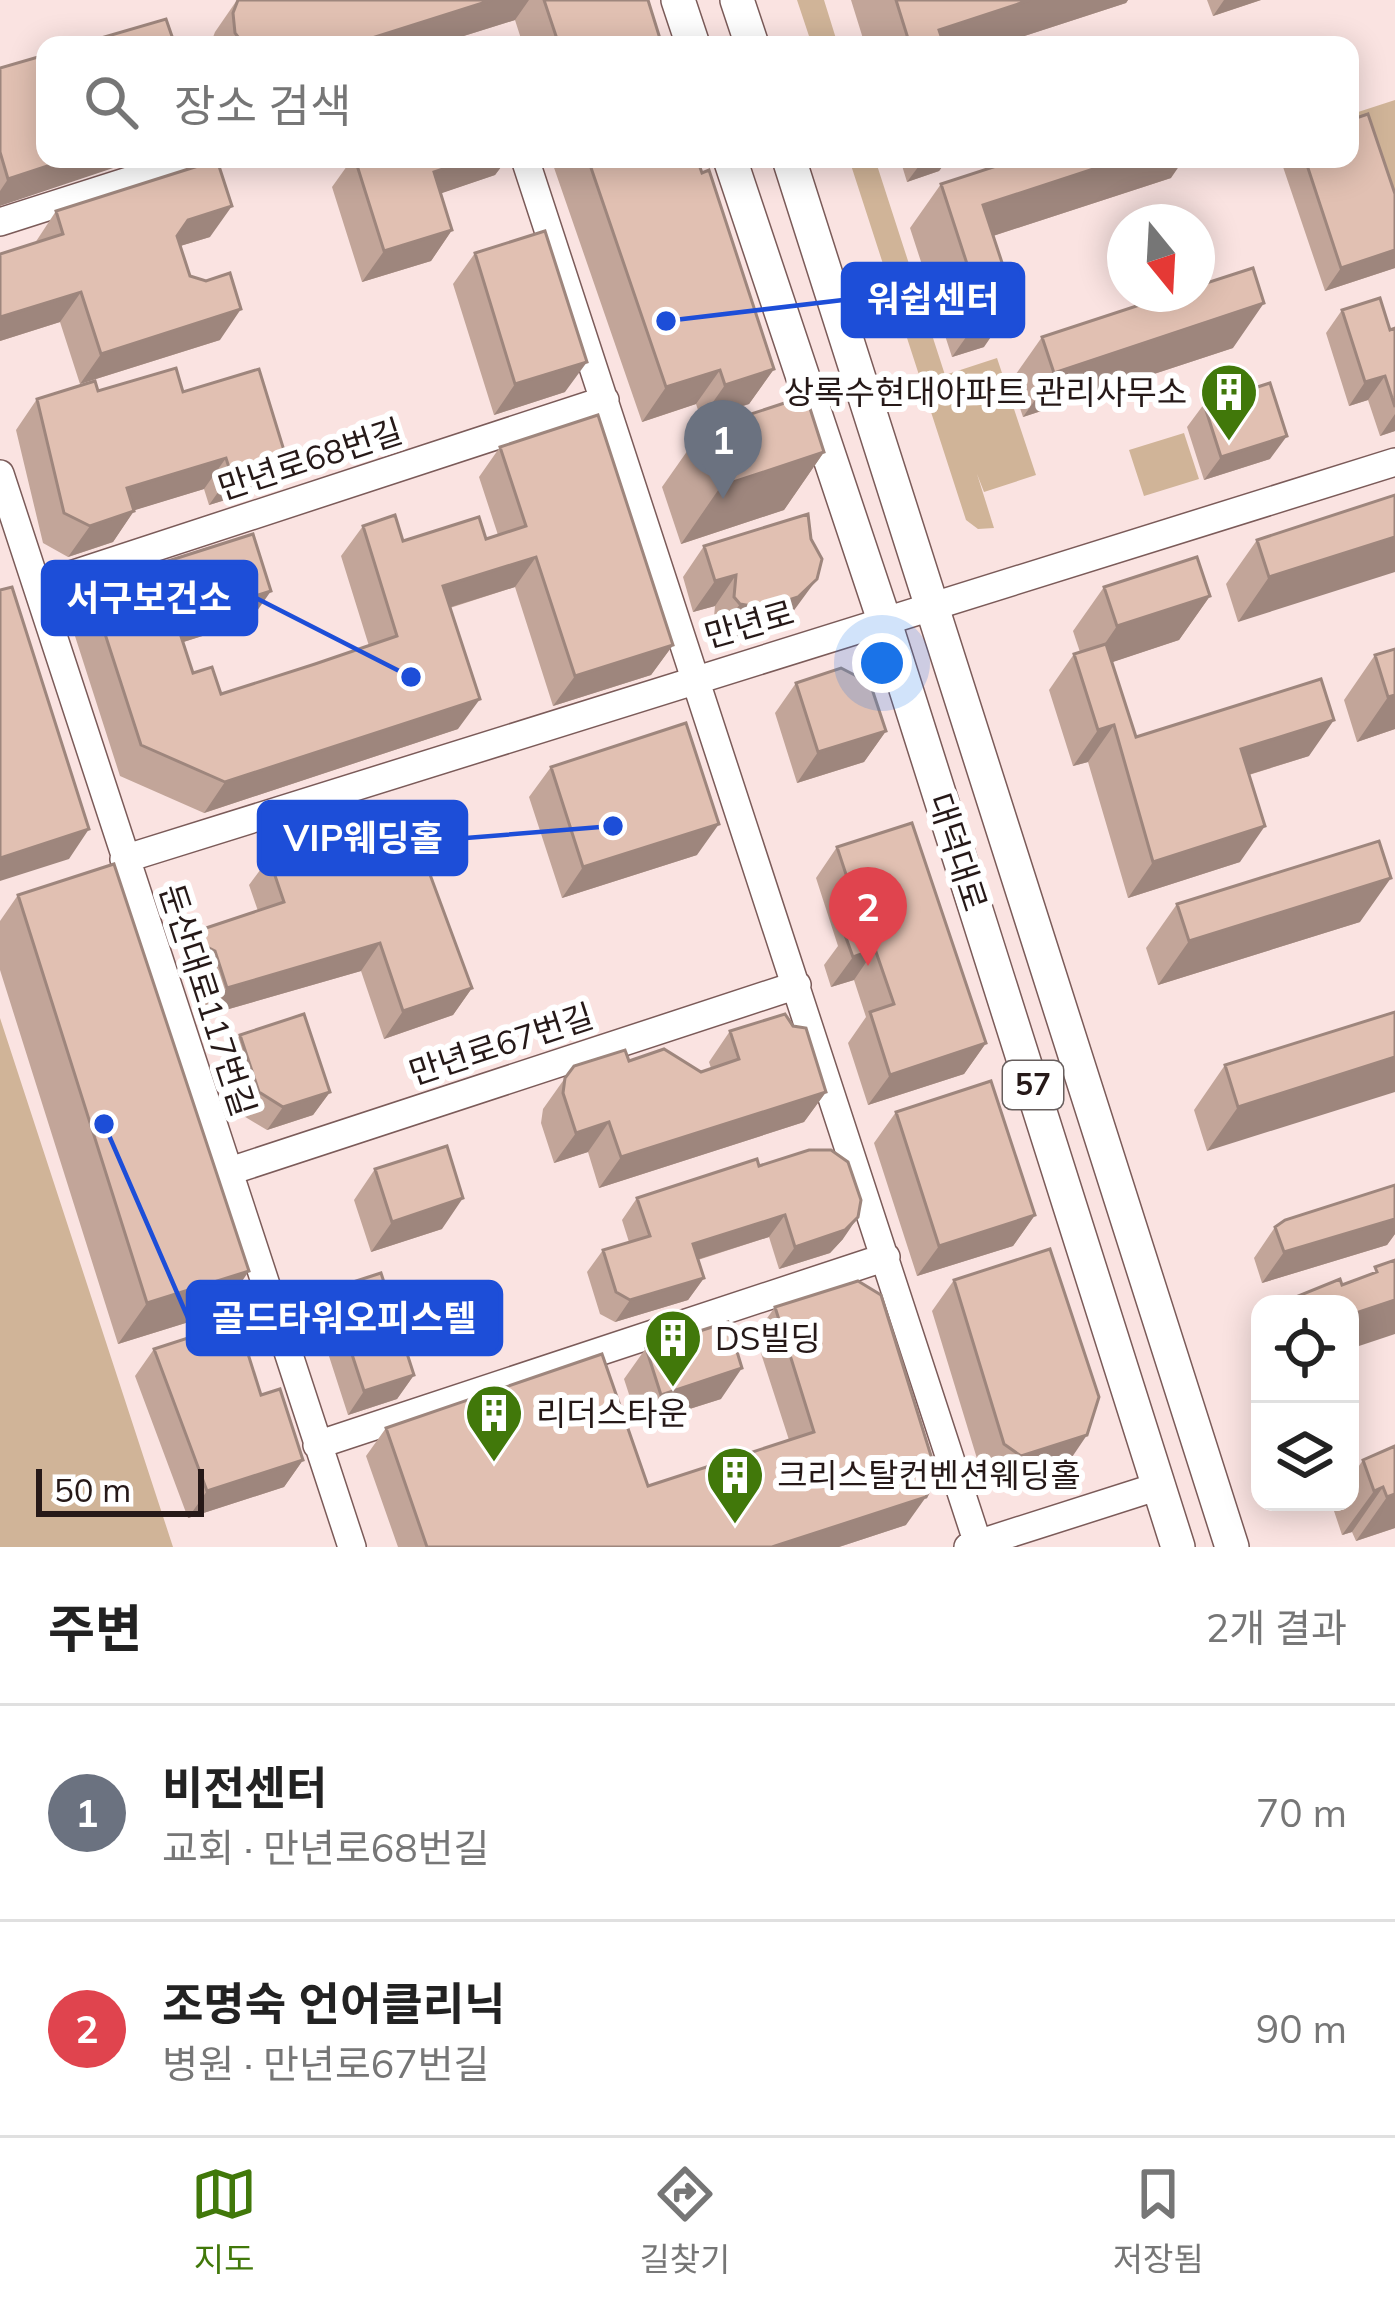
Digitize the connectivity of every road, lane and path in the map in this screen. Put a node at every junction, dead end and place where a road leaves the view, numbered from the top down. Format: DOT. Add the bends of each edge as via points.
graph roads {
  1 [pos="678,0"];
  2 [pos="737,0"];
  3 [pos="690,36"];
  4 [pos="749,36"];
  5 [pos="169,168"];
  6 [pos="528,168"];
  7 [pos="733,168"];
  8 [pos="792,168"];
  9 [pos="0,222"];
  10 [pos="605,400"];
  11 [pos="1395,461"];
  12 [pos="0,474"];
  13 [pos="37,586"];
  14 [pos="936,608"];
  15 [pos="885,623"];
  16 [pos="694,677"];
  17 [pos="124,859"];
  18 [pos="797,985"];
  19 [pos="227,1172"];
  20 [pos="886,1257"];
  21 [pos="316,1445"];
  22 [pos="1159,1486"];
  23 [pos="973,1545"];
  24 [pos="352,1547"];
  25 [pos="1178,1547"];
  26 [pos="1232,1547"];
  1 -- 3 [label="main road"];
  2 -- 4 [label="main road"];
  5 -- 9 [label="street"];
  6 -- 10 [label="street"];
  7 -- 15 [label="main road, 대덕대로 / 57"];
  8 -- 14 [label="main road, 대덕대로 / 57"];
  10 -- 13 [label="street, 만년로68번길"];
  10 -- 16 [label="street"];
  11 -- 14 [label="street, 만년로"];
  12 -- 13 [label="street, 둔산대로117번길"];
  13 -- 17 [label="street, 둔산대로117번길"];
  14 -- 15 [label="street, 만년로"];
  14 -- 26 [label="main road, 대덕대로 / 57"];
  15 -- 16 [label="street, 만년로"];
  15 -- 22 [label="main road, 대덕대로 / 57"];
  16 -- 17 [label="street, 만년로"];
  16 -- 18 [label="street"];
  17 -- 19 [label="street, 둔산대로117번길"];
  18 -- 19 [label="street, 만년로67번길"];
  18 -- 20 [label="street"];
  19 -- 21 [label="street, 둔산대로117번길"];
  20 -- 21 [label="street"];
  20 -- 23 [label="street"];
  21 -- 24 [label="street, 둔산대로117번길"];
  22 -- 23 [label="street"];
  22 -- 25 [label="main road, 대덕대로 / 57"];
}
